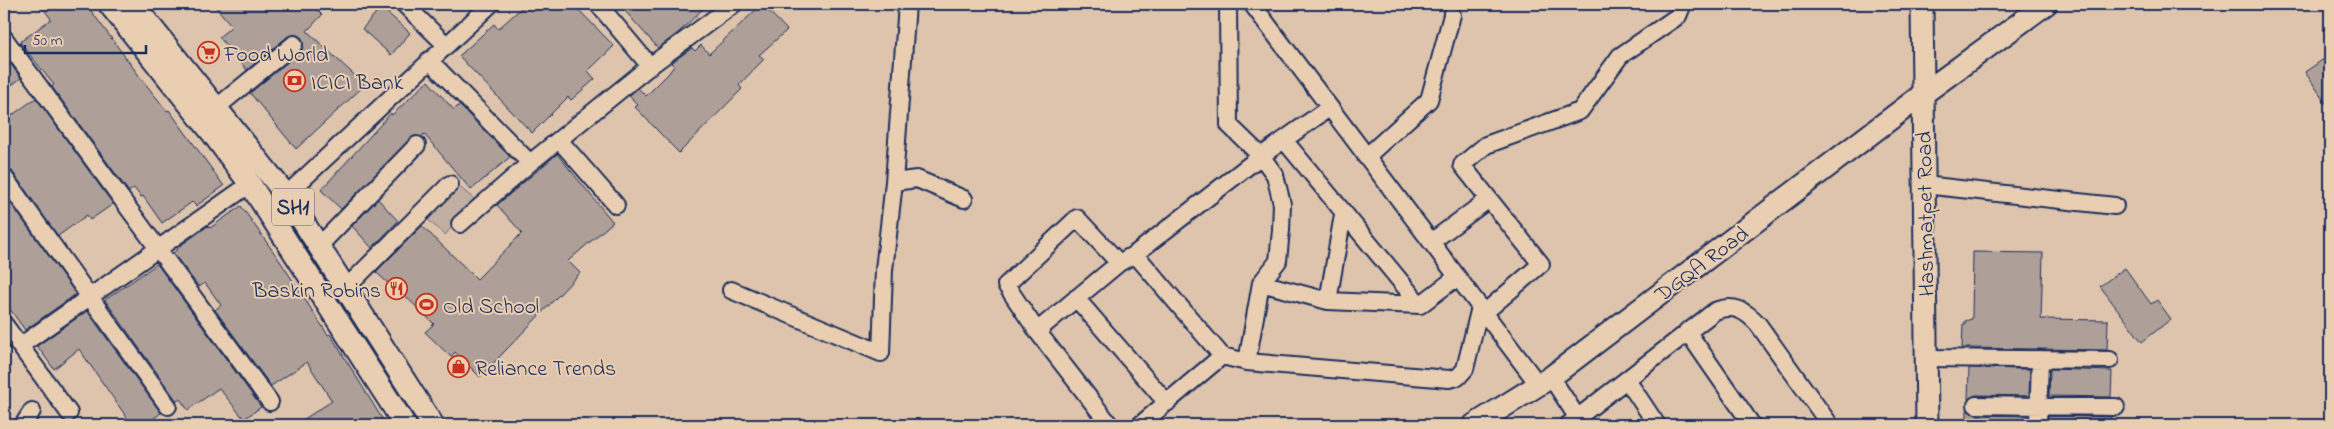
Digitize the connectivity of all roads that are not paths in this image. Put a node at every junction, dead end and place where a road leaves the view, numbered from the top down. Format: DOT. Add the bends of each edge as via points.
graph roads {
  1 [pos="108,4"];
  2 [pos="133,4"];
  3 [pos="404,4"];
  4 [pos="491,4"];
  5 [pos="734,4"];
  6 [pos="907,4"];
  7 [pos="1228,4"];
  8 [pos="1252,4"];
  9 [pos="1683,4"];
  10 [pos="1922,4"];
  11 [pos="2046,4"];
  12 [pos="602,5"];
  13 [pos="1452,15"];
  14 [pos="4,38"];
  15 [pos="294,44"];
  16 [pos="446,45"];
  17 [pos="429,60"];
  18 [pos="650,66"];
  19 [pos="1923,94"];
  20 [pos="216,108"];
  21 [pos="1329,108"];
  22 [pos="560,140"];
  23 [pos="1284,140"];
  24 [pos="417,145"];
  25 [pos="1261,156"];
  26 [pos="1366,157"];
  27 [pos="530,162"];
  28 [pos="4,177"];
  29 [pos="894,182"];
  30 [pos="250,184"];
  31 [pos="450,184"];
  32 [pos="1924,186"];
  33 [pos="286,195"];
  34 [pos="964,199"];
  35 [pos="1489,199"];
  36 [pos="616,205"];
  37 [pos="2115,206"];
  38 [pos="1343,215"];
  39 [pos="460,224"];
  40 [pos="1431,242"];
  41 [pos="318,246"];
  42 [pos="158,250"];
  43 [pos="1135,254"];
  44 [pos="1119,263"];
  45 [pos="1457,277"];
  46 [pos="1261,283"];
  47 [pos="345,289"];
  48 [pos="731,290"];
  49 [pos="89,296"];
  50 [pos="1076,298"];
  51 [pos="1328,301"];
  52 [pos="1420,306"];
  53 [pos="1482,310"];
  54 [pos="4,324"];
  55 [pos="1037,331"];
  56 [pos="1687,331"];
  57 [pos="20,346"];
  58 [pos="1222,356"];
  59 [pos="1926,358"];
  60 [pos="2040,359"];
  61 [pos="2110,360"];
  62 [pos="1247,362"];
  63 [pos="1627,380"];
  64 [pos="1544,381"];
  65 [pos="270,402"];
  66 [pos="1168,403"];
  67 [pos="1976,405"];
  68 [pos="168,406"];
  69 [pos="2038,406"];
  70 [pos="2116,407"];
  71 [pos="32,411"];
  72 [pos="69,413"];
  73 [pos="1572,421"];
  74 [pos="23,425"];
  75 [pos="405,425"];
  76 [pos="433,425"];
  77 [pos="1110,425"];
  78 [pos="1140,425"];
  79 [pos="1474,425"];
  80 [pos="1657,425"];
  81 [pos="1752,425"];
  82 [pos="1830,425"];
  83 [pos="1927,425"];
  84 [pos="2038,425"];
  1 -- 30 [label="main road, SH1"];
  2 -- 20 [label="main road, SH1"];
  3 -- 16 [label="street"];
  4 -- 16 [label="street"];
  5 -- 18 [label="street"];
  6 -- 29 [label="street"];
  7 -- 25 [label="street" via="1229,125"];
  8 -- 21 [label="street"];
  9 -- 35 [label="street" via="1678,16 1620,56 1580,111 1486,145 1462,165"];
  10 -- 19 [label="main road, Hashmatpet Road"];
  11 -- 19 [label="main road, DGQA Road"];
  12 -- 18 [label="street"];
  13 -- 26 [label="street" via="1429,100"];
  14 -- 42 [label="street"];
  15 -- 20 [label="street"];
  16 -- 17 [label="street"];
  17 -- 27 [label="street"];
  17 -- 33 [label="street"];
  18 -- 22 [label="street"];
  19 -- 32 [label="main road, Hashmatpet Road"];
  19 -- 64 [label="main road, DGQA Road"];
  20 -- 33 [label="main road, SH1"];
  21 -- 23 [label="street"];
  21 -- 26 [label="street"];
  22 -- 27 [label="street"];
  22 -- 36 [label="street"];
  23 -- 25 [label="street"];
  23 -- 38 [label="street"];
  24 -- 41 [label="street"];
  25 -- 43 [label="street"];
  25 -- 46 [label="street" via="1275,175 1282,204 1278,261"];
  26 -- 40 [label="street"];
  27 -- 39 [label="street"];
  28 -- 49 [label="street"];
  29 -- 34 [label="street" via="918,179"];
  29 -- 48 [label="street" via="884,270 881,353"];
  30 -- 42 [label="street"];
  30 -- 75 [label="main road, SH1"];
  31 -- 47 [label="street"];
  32 -- 37 [label="street"];
  32 -- 59 [label="main road, Hashmatpet Road"];
  33 -- 41 [label="main road, SH1"];
  35 -- 40 [label="street"];
  35 -- 53 [label="street" via="1541,264"];
  38 -- 51 [label="street"];
  38 -- 52 [label="street"];
  40 -- 45 [label="street"];
  41 -- 47 [label="main road, SH1"];
  42 -- 49 [label="street"];
  42 -- 65 [label="street"];
  43 -- 44 [label="street"];
  43 -- 58 [label="street"];
  44 -- 50 [label="street"];
  44 -- 55 [label="street" via="1077,218 1006,285"];
  45 -- 52 [label="street"];
  45 -- 53 [label="street"];
  46 -- 51 [label="street"];
  46 -- 62 [label="street"];
  47 -- 76 [label="main road, SH1"];
  49 -- 57 [label="street"];
  49 -- 68 [label="street"];
  50 -- 55 [label="street"];
  50 -- 66 [label="street"];
  51 -- 52 [label="street"];
  53 -- 62 [label="street" via="1464,369 1458,377 1449,379"];
  53 -- 64 [label="street"];
  54 -- 57 [label="street"];
  55 -- 77 [label="street"];
  56 -- 63 [label="street"];
  56 -- 81 [label="street"];
  56 -- 82 [label="street" via="1724,307 1736,307 1748,314"];
  57 -- 72 [label="street"];
  58 -- 62 [label="street"];
  58 -- 66 [label="street"];
  59 -- 60 [label="street"];
  59 -- 83 [label="main road, Hashmatpet Road"];
  60 -- 61 [label="street"];
  60 -- 69 [label="street"];
  63 -- 73 [label="street"];
  63 -- 80 [label="street"];
  64 -- 73 [label="street"];
  64 -- 79 [label="main road, DGQA Road"];
  66 -- 78 [label="street"];
  67 -- 69 [label="street"];
  69 -- 70 [label="street"];
  69 -- 84 [label="street"];
  71 -- 74 [label="street"];
}
